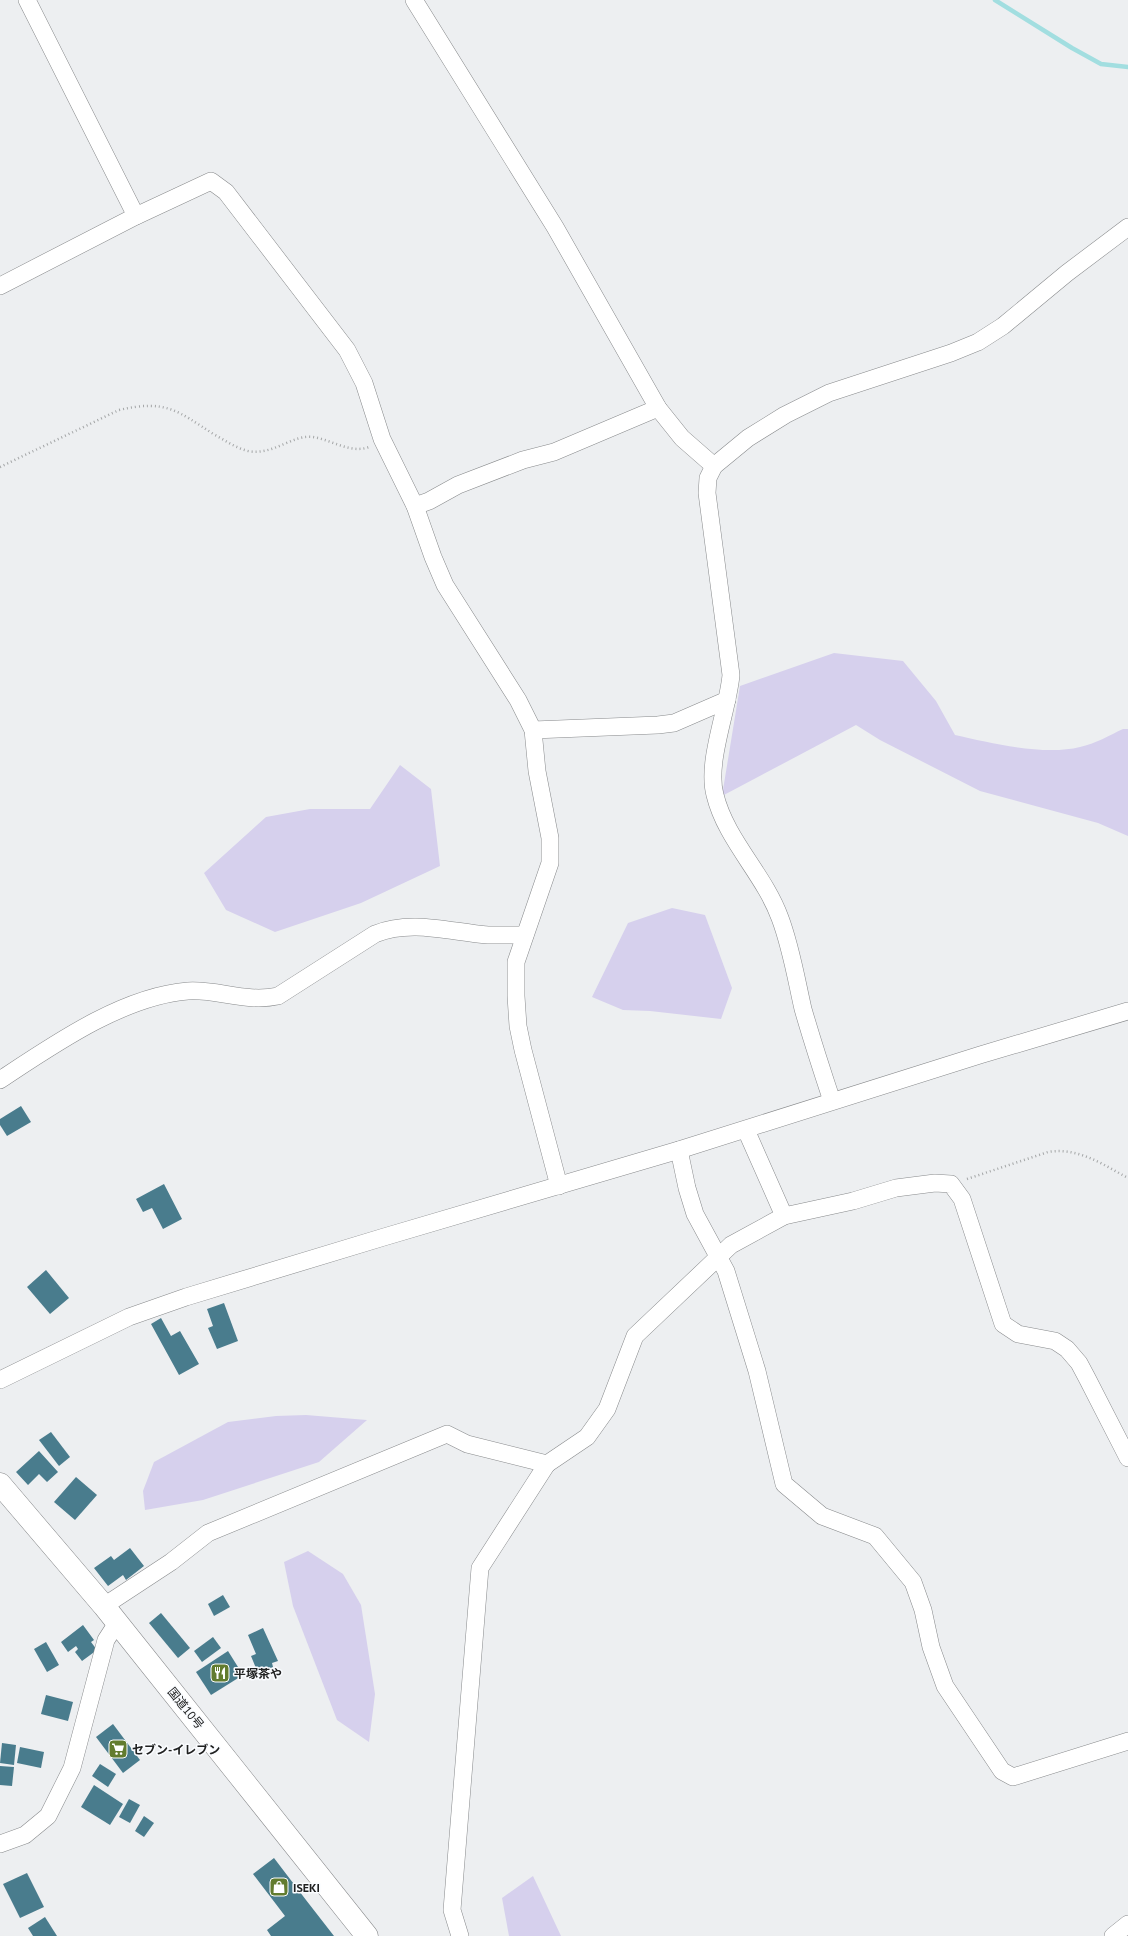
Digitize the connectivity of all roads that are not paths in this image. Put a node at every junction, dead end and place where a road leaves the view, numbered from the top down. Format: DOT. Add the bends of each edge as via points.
graph roads {
  1 [pos="27,0"];
  2 [pos="414,0"];
  3 [pos="136,216"];
  4 [pos="1128,227"];
  5 [pos="0,286"];
  6 [pos="658,408"];
  7 [pos="714,466"];
  8 [pos="416,506"];
  9 [pos="727,700"];
  10 [pos="533,730"];
  11 [pos="525,935"];
  12 [pos="1128,1011"];
  13 [pos="0,1080"];
  14 [pos="832,1101"];
  15 [pos="746,1130"];
  16 [pos="679,1150"];
  17 [pos="558,1186"];
  18 [pos="784,1216"];
  19 [pos="718,1257"];
  20 [pos="0,1380"];
  21 [pos="1128,1458"];
  22 [pos="547,1464"];
  23 [pos="0,1484"];
  24 [pos="104,1606"];
  25 [pos="117,1623"];
  26 [pos="1128,1741"];
  27 [pos="0,1844"];
  28 [pos="1128,1924"];
  29 [pos="367,1936"];
  30 [pos="460,1936"];
  31 [pos="1113,1936"];
  1 -- 3 [label="street"];
  2 -- 6 [label="street" via="555,226"];
  3 -- 5 [label="street"];
  3 -- 8 [label="street" via="211,181 219,185 347,350 364,383 382,439"];
  4 -- 7 [label="street" via="978,342 829,393 785,415 748,438"];
  6 -- 7 [label="street" via="682,438"];
  6 -- 8 [label="street" via="554,452 523,460 458,485"];
  7 -- 9 [label="street" via="708,478 706,493 731,675"];
  8 -- 10 [label="street" via="444,585 518,700"];
  9 -- 10 [label="street" via="674,723"];
  9 -- 14 [label="street" via="714,766 714,794 726,822 780,917 804,1010"];
  10 -- 11 [label="street" via="537,771 550,838 550,863"];
  11 -- 13 [label="street" via="488,935 414,926 390,928 375,934 278,996 265,999 189,991 156,996 96,1021 48,1048"];
  11 -- 17 [label="street" via="516,962 518,1026"];
  12 -- 14 [label="street"];
  14 -- 15 [label="street"];
  15 -- 16 [label="street"];
  15 -- 18 [label="street"];
  16 -- 17 [label="street"];
  16 -- 19 [label="street" via="695,1214"];
  17 -- 20 [label="street" via="186,1297 129,1318"];
  18 -- 19 [label="street" via="731,1245"];
  18 -- 21 [label="street" via="896,1188 935,1182 951,1184 962,1199 1003,1324 1018,1334 1056,1341 1067,1349 1079,1363"];
  19 -- 22 [label="street" via="635,1336 607,1409 587,1437"];
  19 -- 26 [label="street" via="726,1271 757,1371 784,1484 822,1516 875,1536 913,1582 945,1686 1002,1772 1013,1778"];
  22 -- 24 [label="street" via="467,1444 447,1434 208,1533 171,1562"];
  22 -- 30 [label="street" via="480,1568 452,1910"];
  23 -- 24 [label="highway, 国道10号"];
  24 -- 25 [label="highway, 国道10号"];
  25 -- 27 [label="street" via="106,1640 72,1768 48,1816 26,1835"];
  25 -- 29 [label="highway, 国道10号"];
  28 -- 31 [label="street"];
}
